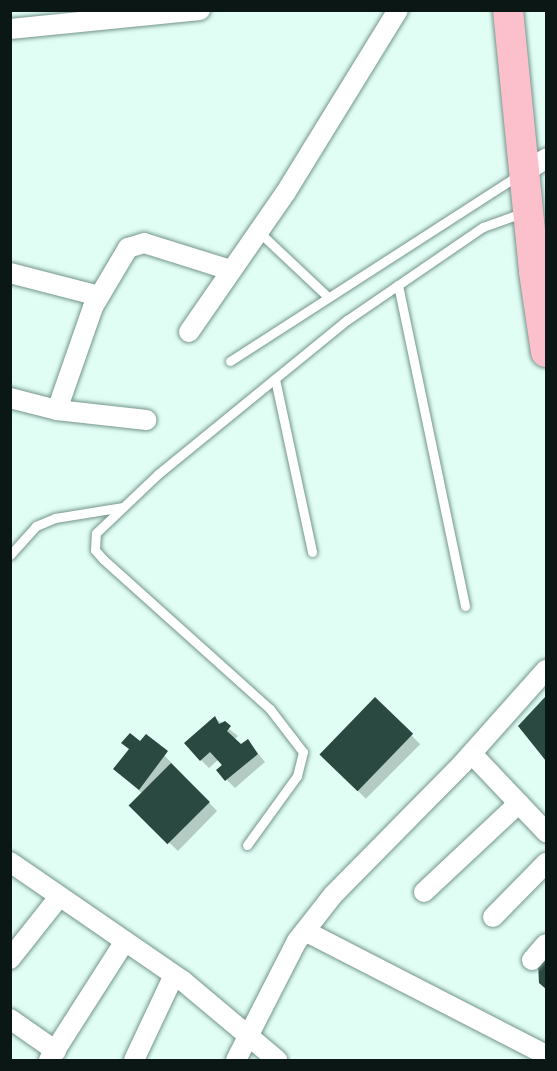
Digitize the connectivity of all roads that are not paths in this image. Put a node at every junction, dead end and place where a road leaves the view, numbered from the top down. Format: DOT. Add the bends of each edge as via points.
graph roads {
  1 [pos="200,10"];
  2 [pos="398,10"];
  3 [pos="508,10"];
  4 [pos="522,10"];
  5 [pos="152,13"];
  6 [pos="84,16"];
  7 [pos="10,29"];
  8 [pos="536,165"];
  9 [pos="527,212"];
  10 [pos="258,231"];
  11 [pos="546,259"];
  12 [pos="230,270"];
  13 [pos="10,273"];
  14 [pos="398,285"];
  15 [pos="99,296"];
  16 [pos="327,296"];
  17 [pos="544,315"];
  18 [pos="189,332"];
  19 [pos="546,352"];
  20 [pos="230,362"];
  21 [pos="275,379"];
  22 [pos="10,398"];
  23 [pos="57,410"];
  24 [pos="146,420"];
  25 [pos="123,507"];
  26 [pos="312,552"];
  27 [pos="10,555"];
  28 [pos="465,606"];
  29 [pos="546,670"];
  30 [pos="471,754"];
  31 [pos="519,803"];
  32 [pos="546,832"];
  33 [pos="247,845"];
  34 [pos="10,862"];
  35 [pos="546,863"];
  36 [pos="424,892"];
  37 [pos="60,896"];
  38 [pos="493,917"];
  39 [pos="305,931"];
  40 [pos="125,941"];
  41 [pos="546,944"];
  42 [pos="10,959"];
  43 [pos="532,960"];
  44 [pos="174,975"];
  45 [pos="10,1019"];
  46 [pos="249,1034"];
  47 [pos="53,1055"];
  48 [pos="546,1055"];
  49 [pos="134,1060"];
  50 [pos="237,1060"];
  51 [pos="278,1060"];
  1 -- 5 [label="street"];
  2 -- 10 [label="street"];
  3 -- 8 [label="main road"];
  4 -- 8 [label="main road"];
  5 -- 6 [label="street"];
  6 -- 7 [label="street"];
  8 -- 9 [label="main road"];
  8 -- 11 [label="main road"];
  8 -- 16 [label="lane"];
  9 -- 14 [label="lane" via="483,227"];
  9 -- 17 [label="main road"];
  10 -- 12 [label="street"];
  10 -- 16 [label="lane"];
  12 -- 15 [label="street" via="144,243 136,244 112,269"];
  12 -- 18 [label="street"];
  13 -- 15 [label="street"];
  14 -- 21 [label="lane" via="347,320"];
  14 -- 28 [label="lane"];
  15 -- 23 [label="street"];
  16 -- 20 [label="lane"];
  17 -- 19 [label="main road"];
  21 -- 25 [label="lane"];
  21 -- 26 [label="lane"];
  22 -- 23 [label="street"];
  23 -- 24 [label="street"];
  25 -- 27 [label="lane" via="55,518 36,526"];
  25 -- 33 [label="lane" via="96,533 95,550 270,709 303,752 297,776"];
  29 -- 30 [label="street"];
  30 -- 31 [label="street"];
  30 -- 39 [label="street" via="333,895"];
  31 -- 32 [label="street"];
  31 -- 36 [label="street"];
  34 -- 37 [label="street"];
  35 -- 38 [label="street"];
  37 -- 40 [label="street"];
  37 -- 42 [label="street"];
  39 -- 46 [label="street"];
  39 -- 48 [label="street"];
  40 -- 44 [label="street"];
  40 -- 47 [label="street"];
  41 -- 43 [label="street"];
  44 -- 46 [label="street"];
  44 -- 49 [label="street"];
  45 -- 47 [label="street"];
  46 -- 50 [label="street"];
  46 -- 51 [label="street"];
}
